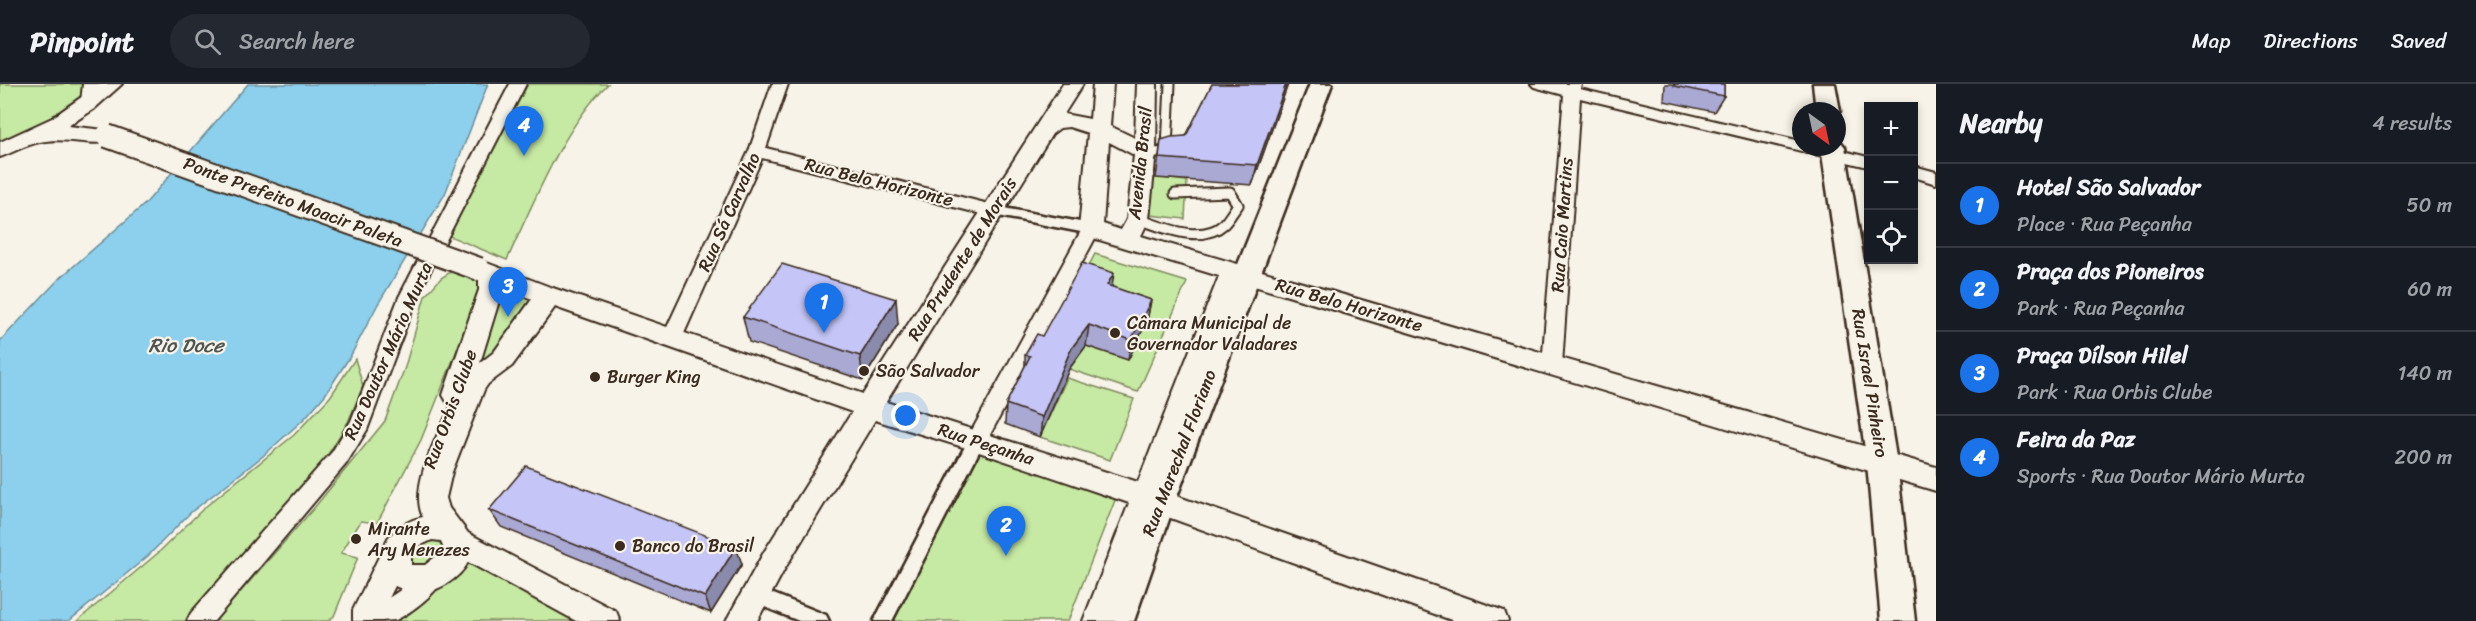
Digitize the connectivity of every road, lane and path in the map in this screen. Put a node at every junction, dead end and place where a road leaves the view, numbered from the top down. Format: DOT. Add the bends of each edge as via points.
graph roads {
  1 [pos="112,84"];
  2 [pos="518,84"];
  3 [pos="780,84"];
  4 [pos="1072,84"];
  5 [pos="1103,84"];
  6 [pos="1147,84"];
  7 [pos="1170,84"];
  8 [pos="1321,84"];
  9 [pos="1539,84"];
  10 [pos="1824,84"];
  11 [pos="1572,87"];
  12 [pos="90,93"];
  13 [pos="1827,102"];
  14 [pos="1100,130"];
  15 [pos="39,135"];
  16 [pos="107,136"];
  17 [pos="1038,136"];
  18 [pos="1792,144"];
  19 [pos="0,150"];
  20 [pos="757,151"];
  21 [pos="1145,152"];
  22 [pos="1846,155"];
  23 [pos="1835,156"];
  24 [pos="1864,160"];
  25 [pos="1918,173"];
  26 [pos="1936,178"];
  27 [pos="1174,194"];
  28 [pos="993,211"];
  29 [pos="1138,219"];
  30 [pos="1091,229"];
  31 [pos="1127,240"];
  32 [pos="1240,273"];
  33 [pos="492,278"];
  34 [pos="546,299"];
  35 [pos="672,338"];
  36 [pos="505,357"];
  37 [pos="470,358"];
  38 [pos="1552,365"];
  39 [pos="869,407"];
  40 [pos="977,440"];
  41 [pos="1882,463"];
  42 [pos="1936,478"];
  43 [pos="1153,500"];
  44 [pos="453,535"];
  45 [pos="398,549"];
  46 [pos="436,575"];
  47 [pos="756,595"];
  48 [pos="199,621"];
  49 [pos="368,621"];
  50 [pos="374,621"];
  51 [pos="604,621"];
  52 [pos="741,621"];
  53 [pos="820,621"];
  54 [pos="883,621"];
  55 [pos="1098,621"];
  56 [pos="1116,621"];
  57 [pos="1492,621"];
  58 [pos="1898,621"];
  1 -- 12 [label="street"];
  2 -- 48 [label="street, Rua Doutor Mário Murta" via="408,297 360,424 339,458"];
  3 -- 20 [label="street, Rua Sá Carvalho"];
  4 -- 17 [label="street, Rua Prudente de Morais"];
  5 -- 14 [label="street"];
  6 -- 21 [label="street, Avenida Brasil"];
  7 -- 21 [label="lane" via="1167,148 1159,153"];
  8 -- 32 [label="main road, Rua Marechal Floriano"];
  9 -- 11 [label="street"];
  10 -- 13 [label="main road"];
  11 -- 18 [label="street"];
  11 -- 38 [label="street, Rua Caio Martins"];
  12 -- 15 [label="street"];
  12 -- 16 [label="street" via="93,123"];
  14 -- 17 [label="street" via="1059,120"];
  14 -- 21 [label="street"];
  14 -- 30 [label="street"];
  15 -- 16 [label="street, Ponte Prefeito Moacir Paleta"];
  15 -- 19 [label="street"];
  16 -- 33 [label="street, Ponte Prefeito Moacir Paleta, bridge"];
  17 -- 28 [label="street, Rua Prudente de Morais"];
  20 -- 28 [label="street, Rua Belo Horizonte"];
  20 -- 35 [label="street, Rua Sá Carvalho"];
  21 -- 29 [label="street, Avenida Brasil"];
  22 -- 24 [label="street"];
  23 -- 41 [label="main road, Rua Israel Pinheiro"];
  25 -- 26 [label="street"];
  27 -- 29 [label="lane" via="1230,192 1238,204 1223,225 1209,233 1193,234"];
  28 -- 30 [label="street, Rua Belo Horizonte"];
  28 -- 39 [label="street, Rua Prudente de Morais"];
  29 -- 31 [label="street, Avenida Brasil"];
  30 -- 31 [label="street, Rua Belo Horizonte"];
  30 -- 40 [label="street"];
  31 -- 32 [label="street, Rua Belo Horizonte"];
  32 -- 38 [label="street, Rua Belo Horizonte"];
  32 -- 43 [label="main road, Rua Marechal Floriano"];
  33 -- 34 [label="street, Rua Peçanha"];
  33 -- 37 [label="street, Rua Orbis Clube"];
  34 -- 35 [label="street, Rua Peçanha"];
  34 -- 36 [label="street, Rua Orbis Clube"];
  35 -- 39 [label="street, Rua Peçanha"];
  36 -- 37 [label="street" via="482,367"];
  36 -- 44 [label="street, Rua Orbis Clube" via="473,386 432,496 435,514"];
  37 -- 45 [label="street, Rua Orbis Clube"];
  38 -- 41 [label="street, Rua Belo Horizonte"];
  39 -- 40 [label="street, Rua Peçanha"];
  39 -- 47 [label="street, Rua Prudente de Morais"];
  40 -- 43 [label="street, Rua Peçanha"];
  40 -- 54 [label="street"];
  41 -- 42 [label="street, Rua Belo Horizonte"];
  41 -- 58 [label="main road, Rua Israel Pinheiro"];
  43 -- 55 [label="street, Rua Marechal Floriano"];
  43 -- 56 [label="main road, Rua Marechal Floriano"];
  43 -- 57 [label="street, Rua Peçanha"];
  44 -- 45 [label="street" via="439,526 418,530 407,536"];
  44 -- 46 [label="street" via="453,560"];
  44 -- 51 [label="street"];
  45 -- 46 [label="street" via="394,563 404,577"];
  45 -- 49 [label="street, Rua Orbis Clube" via="368,610"];
  46 -- 50 [label="street"];
  47 -- 52 [label="street, Rua Prudente de Morais"];
  47 -- 53 [label="street"];
}
